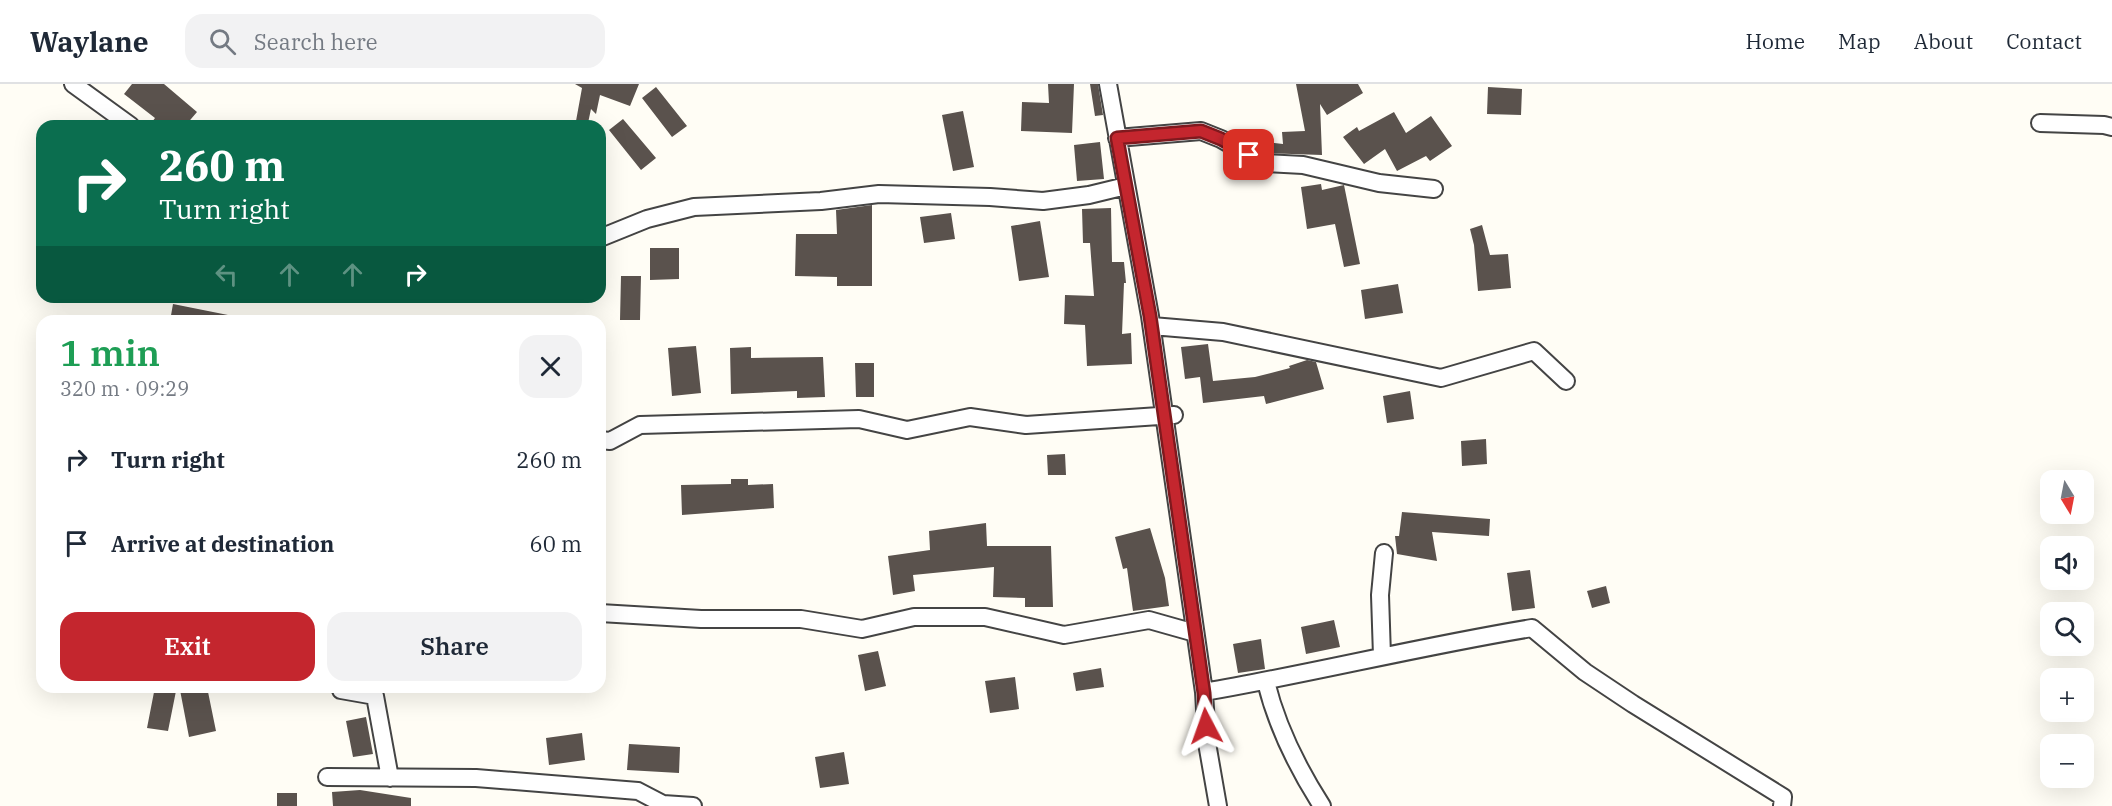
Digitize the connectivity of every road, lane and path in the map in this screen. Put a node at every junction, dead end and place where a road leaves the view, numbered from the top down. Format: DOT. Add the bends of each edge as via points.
graph roads {
  1 [pos="73,84"];
  2 [pos="1108,84"];
  3 [pos="123,120"];
  4 [pos="2040,123"];
  5 [pos="2112,127"];
  6 [pos="1117,138"];
  7 [pos="1126,186"];
  8 [pos="1434,189"];
  9 [pos="606,235"];
  10 [pos="1152,326"];
  11 [pos="1566,381"];
  12 [pos="1170,415"];
  13 [pos="606,441"];
  14 [pos="1384,553"];
  15 [pos="606,613"];
  16 [pos="1196,633"];
  17 [pos="1382,656"];
  18 [pos="1266,682"];
  19 [pos="358,693"];
  20 [pos="1204,693"];
  21 [pos="327,777"];
  22 [pos="390,778"];
  23 [pos="663,805"];
  24 [pos="693,806"];
  25 [pos="1218,806"];
  26 [pos="1322,806"];
  27 [pos="1782,806"];
  1 -- 3 [label="street"];
  2 -- 6 [label="street"];
  4 -- 5 [label="street"];
  6 -- 7 [label="street"];
  6 -- 8 [label="street" via="1201,131 1263,164 1303,165 1379,183"];
  7 -- 9 [label="street" via="1043,201 879,194 694,207"];
  7 -- 10 [label="street"];
  10 -- 11 [label="street" via="1223,332 1442,378 1534,351"];
  10 -- 12 [label="street"];
  12 -- 13 [label="street" via="1026,426 970,417 907,430 859,419 640,425"];
  12 -- 16 [label="street"];
  14 -- 17 [label="street" via="1380,594"];
  15 -- 16 [label="street" via="801,619 862,629 914,617 985,617 1064,635 1149,620"];
  16 -- 20 [label="street"];
  17 -- 18 [label="street"];
  17 -- 27 [label="street" via="1532,628 1613,691 1783,797"];
  18 -- 20 [label="street"];
  18 -- 26 [label="street" via="1274,714"];
  19 -- 22 [label="street" via="375,696"];
  20 -- 25 [label="street" via="1207,743"];
  21 -- 22 [label="street"];
  22 -- 23 [label="street" via="476,778 638,791"];
  23 -- 24 [label="street"];
}
